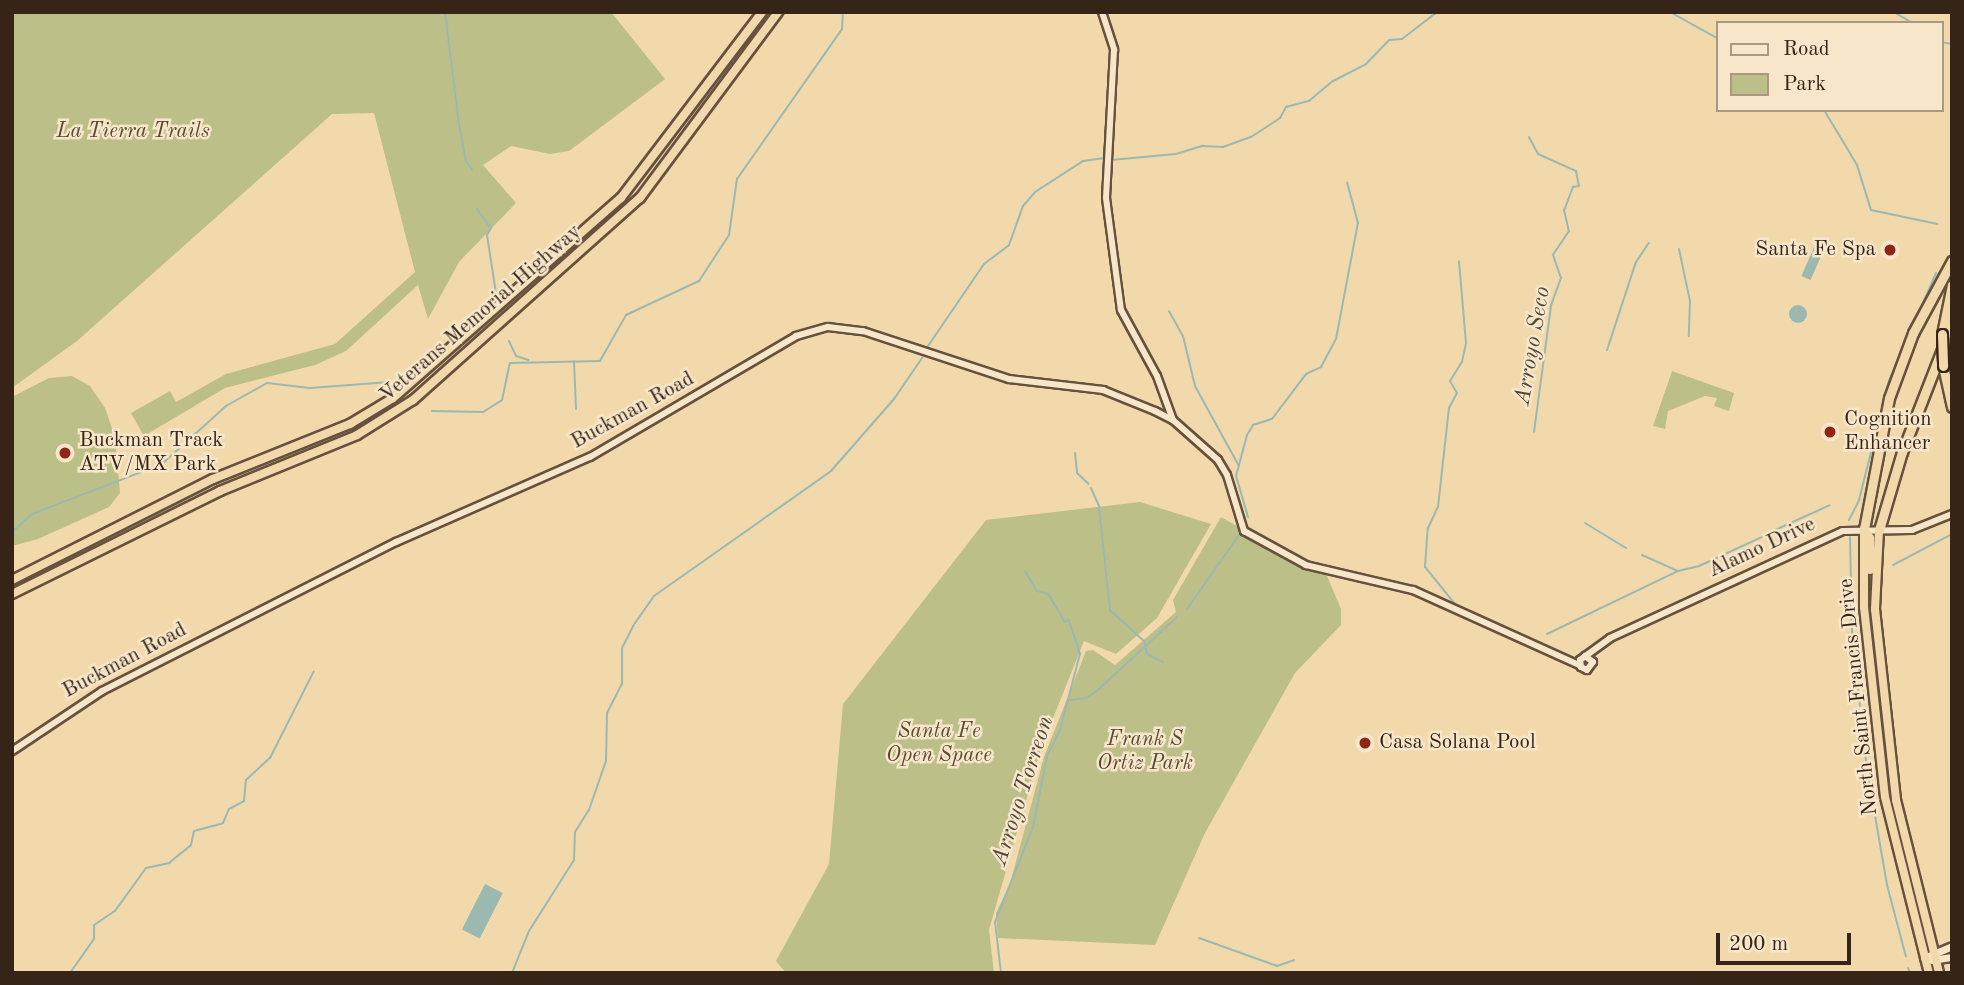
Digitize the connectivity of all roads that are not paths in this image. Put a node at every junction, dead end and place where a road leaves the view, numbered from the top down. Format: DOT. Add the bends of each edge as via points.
graph roads {
  1 [pos="762,12"];
  2 [pos="778,12"];
  3 [pos="1102,12"];
  4 [pos="1952,261"];
  5 [pos="1952,285"];
  6 [pos="1952,324"];
  7 [pos="1952,407"];
  8 [pos="1173,420"];
  9 [pos="1952,514"];
  10 [pos="1864,529"];
  11 [pos="1879,530"];
  12 [pos="12,580"];
  13 [pos="1874,589"];
  14 [pos="12,594"];
  15 [pos="1597,649"];
  16 [pos="1582,660"];
  17 [pos="1592,661"];
  18 [pos="12,751"];
  19 [pos="1952,946"];
  20 [pos="1935,956"];
  21 [pos="1952,957"];
  22 [pos="1924,958"];
  23 [pos="1928,973"];
  24 [pos="1939,973"];
  1 -- 12 [label="highway, Veterans Memorial Highway" via="621,198 393,398 350,424 202,485"];
  2 -- 14 [label="highway, Veterans Memorial Highway" via="640,198 413,400 357,435 209,496"];
  3 -- 8 [label="street" via="1114,50 1106,198 1121,310 1157,376"];
  4 -- 10 [label="highway, North Saint Francis Drive" via="1913,333 1889,398"];
  5 -- 7 [label="highway, bridge" via="1942,334"];
  6 -- 11 [label="highway, North Saint Francis Drive" via="1902,452"];
  8 -- 16 [label="street, Buckman Road" via="1223,468 1244,531 1306,565 1413,590"];
  8 -- 18 [label="street, Buckman Road" via="1103,390 1009,379 863,331 828,327 796,336 590,457 396,542 102,691"];
  9 -- 11 [label="street, Alamo Drive" via="1917,529"];
  10 -- 11 [label="street, Alamo Drive"];
  10 -- 13 [label="highway" via="1870,538"];
  10 -- 15 [label="street, Alamo Drive" via="1833,535 1619,633"];
  10 -- 22 [label="highway, North Saint Francis Drive" via="1864,607 1883,789"];
  11 -- 13 [label="highway, North Saint Francis Drive"];
  13 -- 20 [label="highway, North Saint Francis Drive" via="1896,800"];
  15 -- 16 [label="street, Alamo Drive"];
  15 -- 17 [label="street"];
  16 -- 17 [label="street"];
  16 -- 17 [label="street" via="1587,670"];
  19 -- 20 [label="main road"];
  20 -- 21 [label="main road"];
  20 -- 22 [label="main road"];
  20 -- 24 [label="highway, North Saint Francis Drive"];
  22 -- 23 [label="highway, North Saint Francis Drive"];
}
